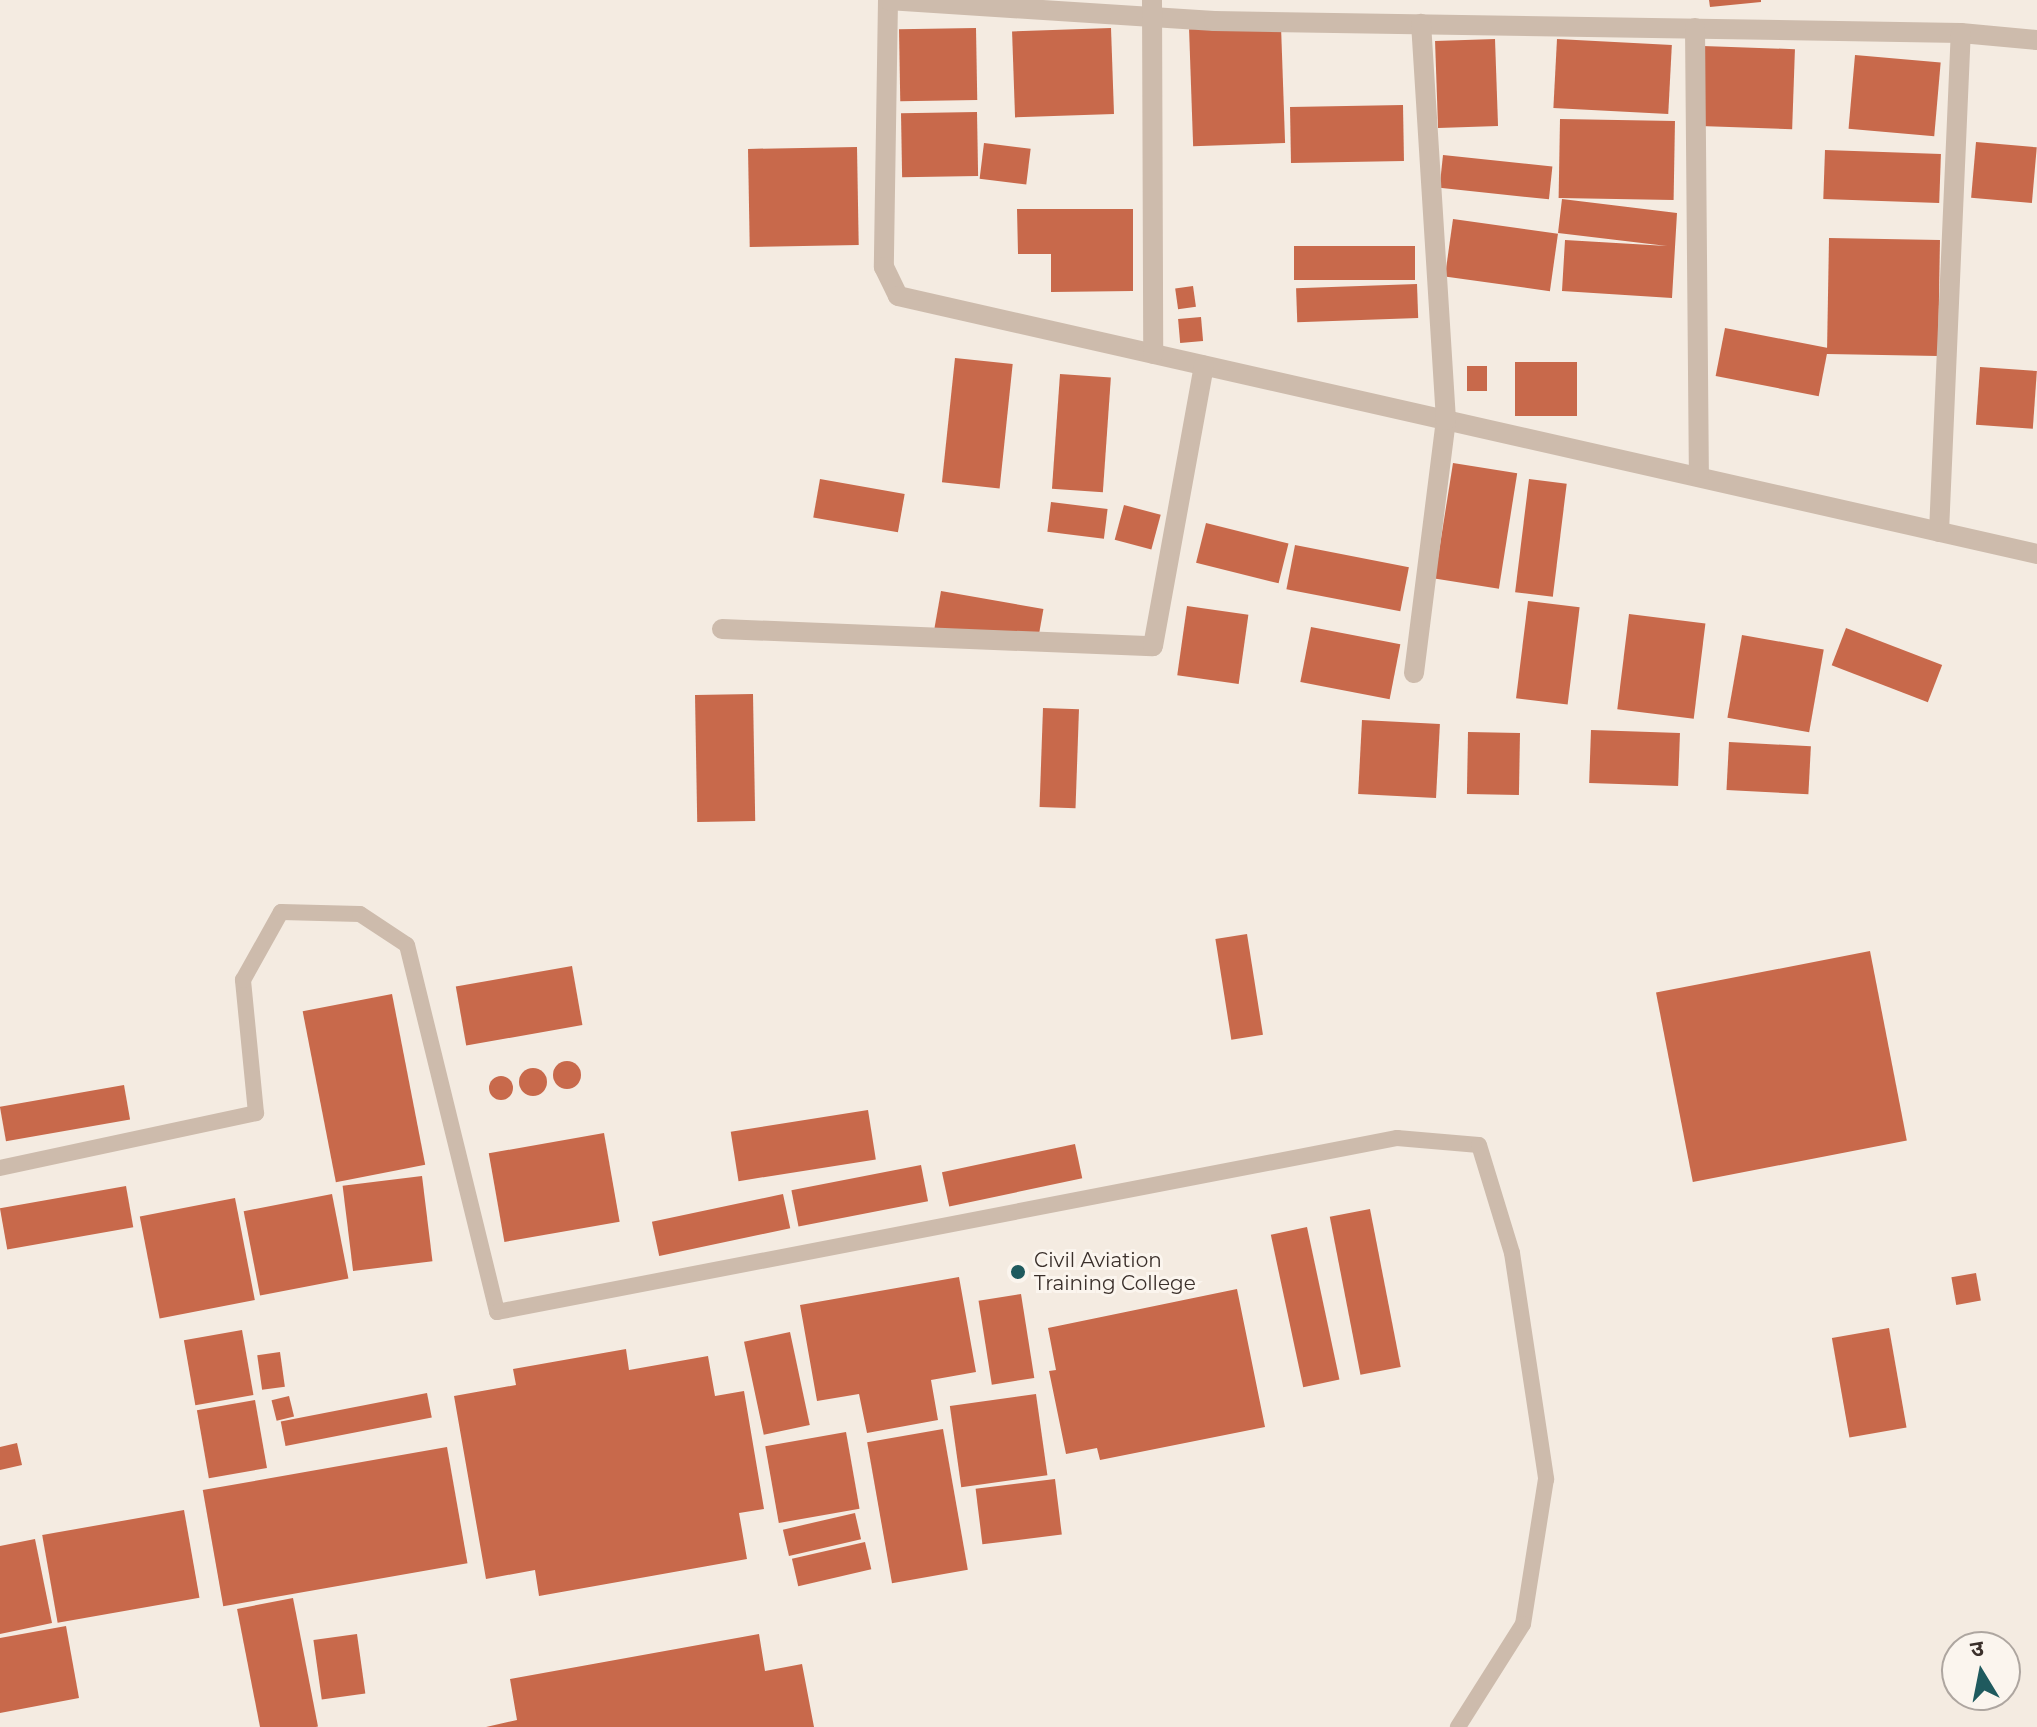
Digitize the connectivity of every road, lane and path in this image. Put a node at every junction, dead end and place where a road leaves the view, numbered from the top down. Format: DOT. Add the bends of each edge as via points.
graph roads {
  1 [pos="1152,9"];
  2 [pos="1421,24"];
  3 [pos="1695,28"];
  4 [pos="1961,33"];
  5 [pos="2037,40"];
  6 [pos="1153,354"];
  7 [pos="1204,366"];
  8 [pos="1446,420"];
  9 [pos="1699,477"];
  10 [pos="1939,532"];
  11 [pos="2037,554"];
  12 [pos="722,629"];
  13 [pos="1414,673"];
  14 [pos="0,1168"];
  15 [pos="1458,1727"];
  1 -- 2 [label="street"];
  1 -- 6 [label="street"];
  1 -- 6 [label="street" via="888,0 884,267 898,296"];
  2 -- 3 [label="street"];
  2 -- 8 [label="street"];
  3 -- 4 [label="street"];
  3 -- 9 [label="street"];
  4 -- 5 [label="street"];
  4 -- 10 [label="street"];
  6 -- 7 [label="street"];
  7 -- 8 [label="street"];
  7 -- 12 [label="street" via="1153,646"];
  8 -- 9 [label="street"];
  8 -- 13 [label="street"];
  9 -- 10 [label="street"];
  10 -- 11 [label="street"];
  14 -- 15 [label="lane" via="256,1113 243,980 281,912 360,914 407,945 497,1312 1397,1138 1479,1145 1512,1253 1546,1479 1523,1624"];
}
